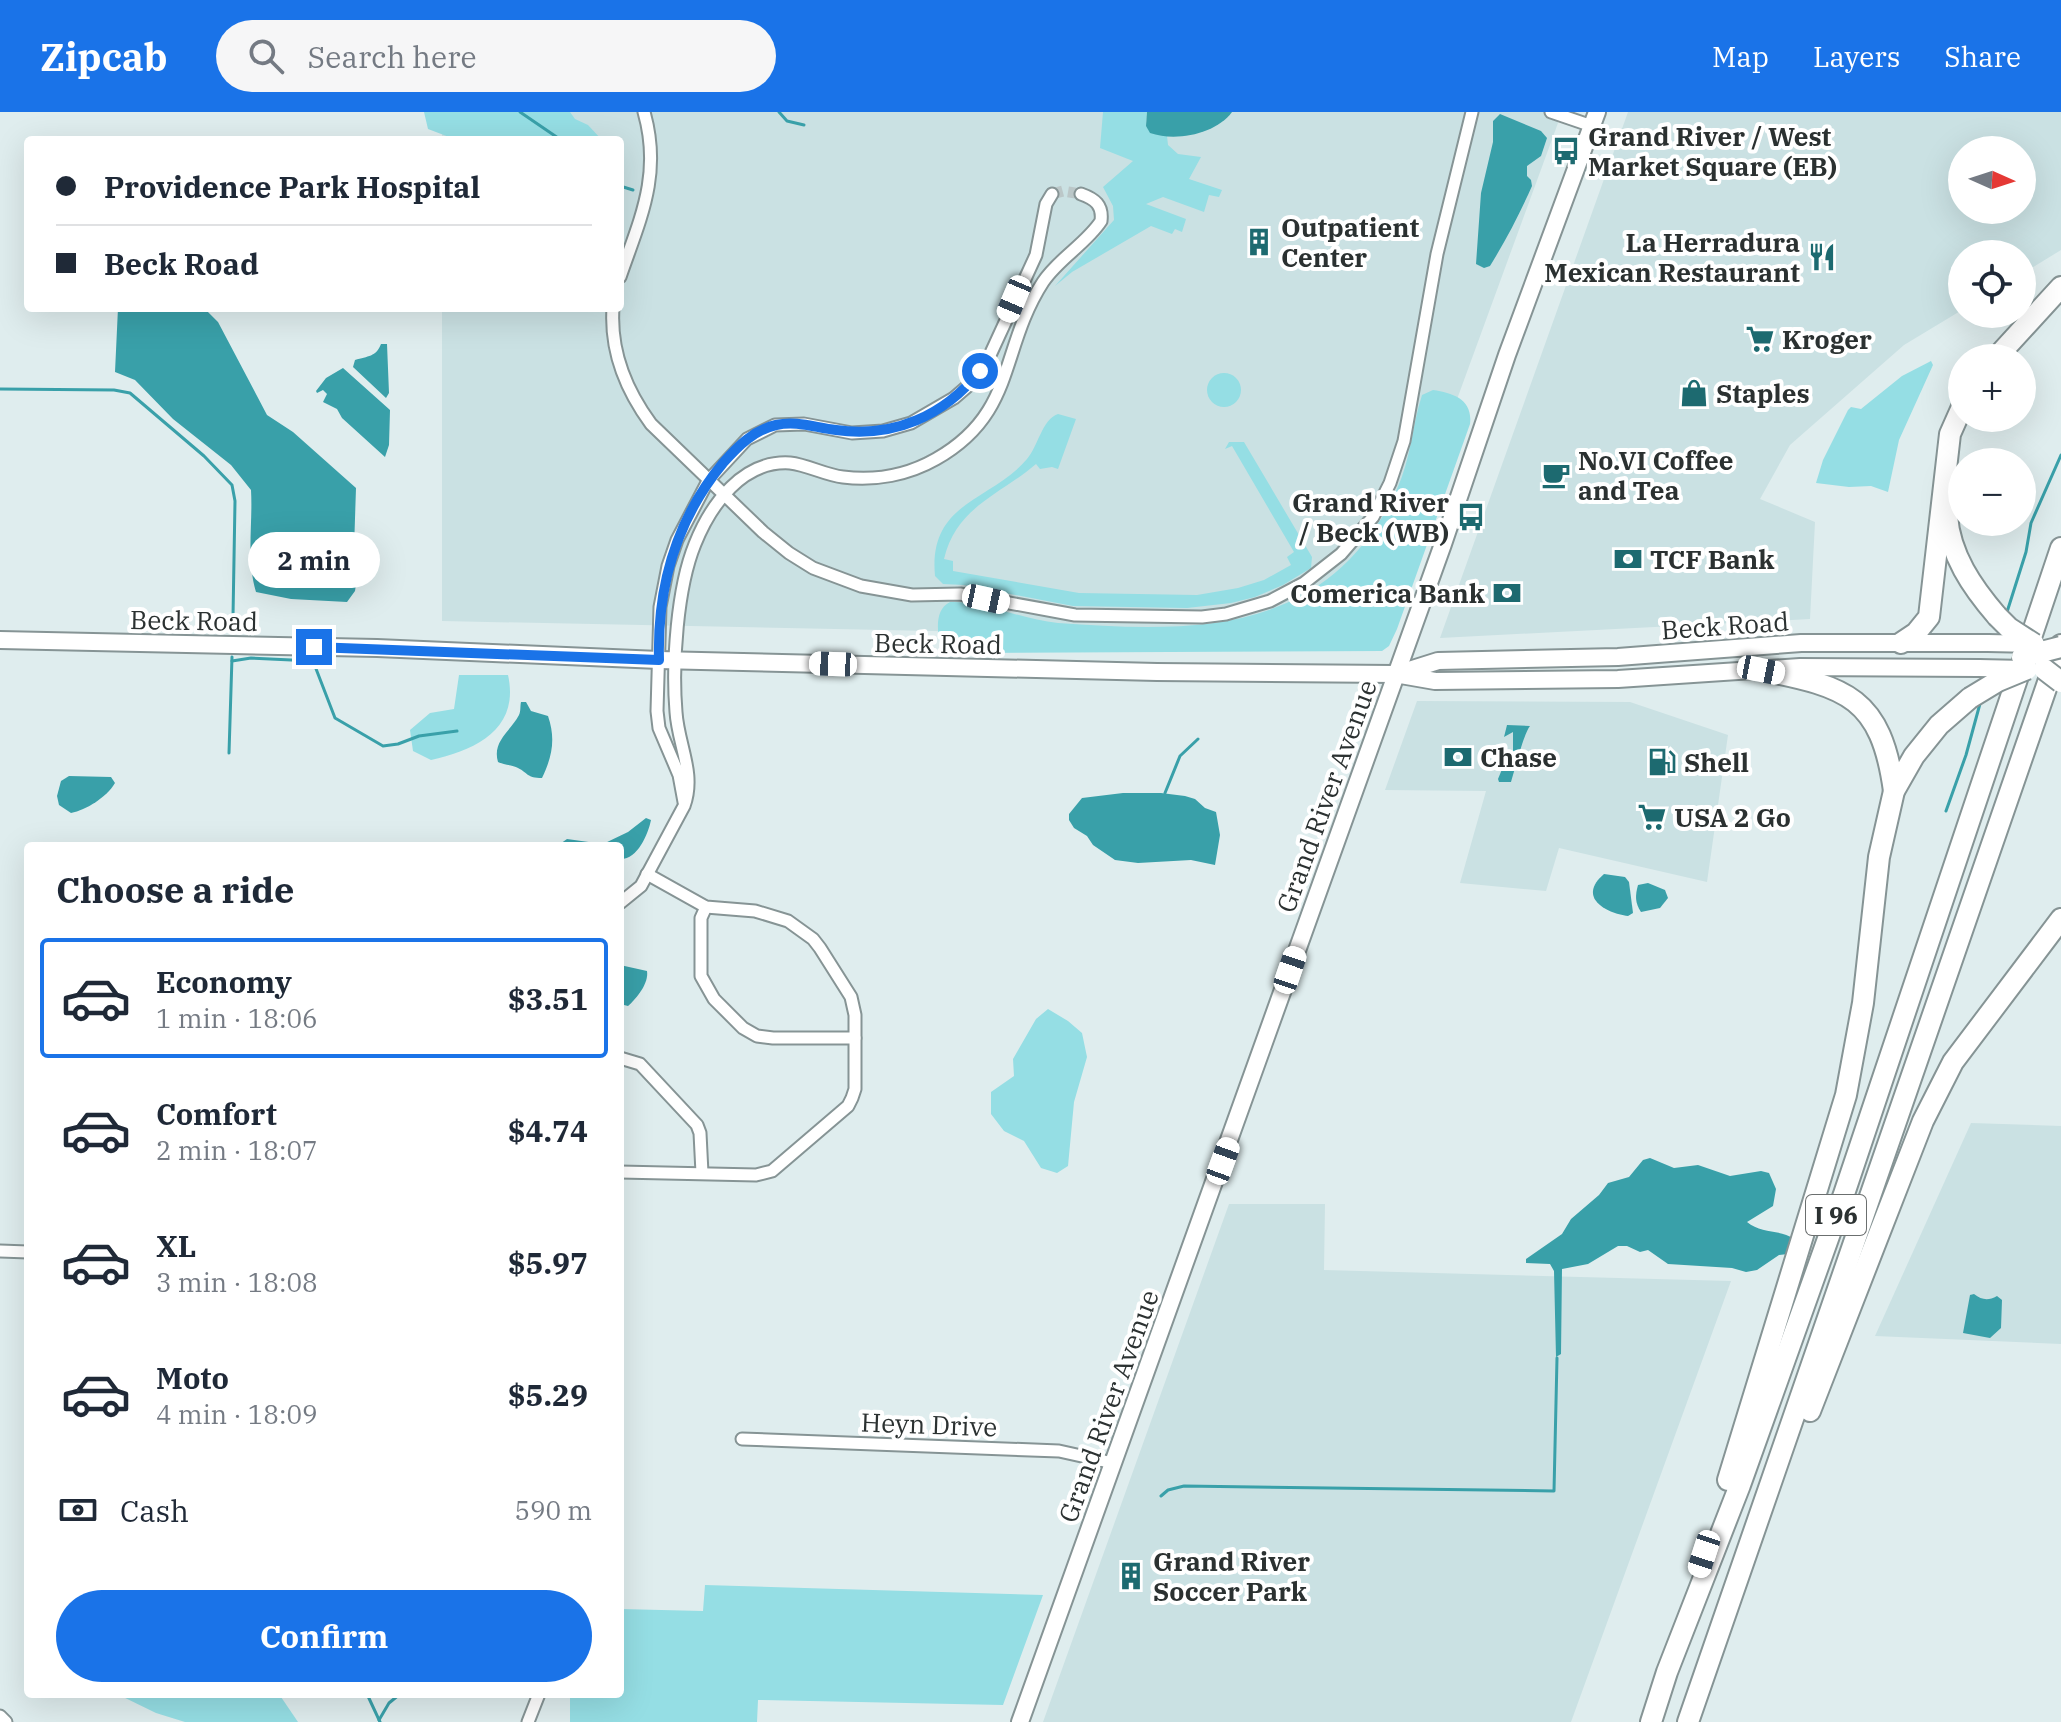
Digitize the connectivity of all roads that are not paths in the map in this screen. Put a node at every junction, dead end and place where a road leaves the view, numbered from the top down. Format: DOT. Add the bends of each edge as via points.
graph roads {
  1 [pos="644,112"];
  2 [pos="1472,112"];
  3 [pos="1551,112"];
  4 [pos="1594,119"];
  5 [pos="1052,194"];
  6 [pos="1081,194"];
  7 [pos="624,265"];
  8 [pos="2061,287"];
  9 [pos="613,312"];
  10 [pos="2009,344"];
  11 [pos="1951,432"];
  12 [pos="1943,476"];
  13 [pos="708,481"];
  14 [pos="724,495"];
  15 [pos="2061,548"];
  16 [pos="0,640"];
  17 [pos="1901,643"];
  18 [pos="1988,643"];
  19 [pos="1618,657"];
  20 [pos="659,660"];
  21 [pos="677,660"];
  22 [pos="2049,660"];
  23 [pos="1979,668"];
  24 [pos="1761,670"];
  25 [pos="1395,674"];
  26 [pos="1618,679"];
  27 [pos="677,720"];
  28 [pos="658,722"];
  29 [pos="683,751"];
  30 [pos="669,753"];
  31 [pos="1894,791"];
  32 [pos="684,806"];
  33 [pos="647,874"];
  34 [pos="624,900"];
  35 [pos="706,907"];
  36 [pos="2061,919"];
  37 [pos="855,1038"];
  38 [pos="624,1059"];
  39 [pos="624,1172"];
  40 [pos="702,1173"];
  41 [pos="0,1251"];
  42 [pos="24,1252"];
  43 [pos="742,1439"];
  44 [pos="1113,1463"];
  45 [pos="1760,1515"];
  46 [pos="1667,1672"];
  47 [pos="537,1698"];
  48 [pos="0,1716"];
  49 [pos="6,1722"];
  50 [pos="528,1722"];
  51 [pos="1020,1722"];
  52 [pos="1651,1722"];
  53 [pos="1688,1722"];
  1 -- 7 [label="street" via="650,144 648,194"];
  2 -- 14 [label="street" via="1446,211 1394,474 1360,535 1329,566 1287,594 1226,614 1174,618 1075,615 960,594 883,591 813,568"];
  3 -- 4 [label="street"];
  4 -- 25 [label="main road, Grand River Avenue"];
  5 -- 13 [label="street" via="1036,255 991,353 954,398 911,423 883,431 852,433 804,424 759,430"];
  6 -- 14 [label="street" via="1099,206 1101,221 1044,280 1021,324 999,395 965,439 925,465 877,478 840,477 792,463 765,466 743,476"];
  8 -- 10 [label="highway"];
  9 -- 13 [label="street" via="619,367 634,398 651,424"];
  11 -- 12 [label="highway"];
  12 -- 17 [label="highway" via="1932,606 1925,624"];
  12 -- 22 [label="highway, bridge" via="1957,558 1997,616"];
  13 -- 14 [label="street"];
  13 -- 20 [label="street" via="668,566 660,607"];
  14 -- 21 [label="street" via="703,527 687,569"];
  15 -- 46 [label="highway, I 96" via="1844,1194"];
  16 -- 20 [label="main road, Beck Road"];
  17 -- 18 [label="main road, Beck Road"];
  17 -- 19 [label="main road, Beck Road" via="1801,643"];
  18 -- 22 [label="highway, bridge"];
  19 -- 25 [label="main road, Beck Road" via="1438,661"];
  19 -- 26 [label="street"];
  20 -- 21 [label="main road, Beck Road"];
  20 -- 28 [label="street"];
  21 -- 25 [label="main road, Beck Road"];
  21 -- 27 [label="street"];
  22 -- 23 [label="highway, bridge"];
  22 -- 31 [label="highway, bridge" via="1970,698 1939,725"];
  22 -- 45 [label="highway, I 96"];
  23 -- 24 [label="main road, Beck Road"];
  24 -- 26 [label="main road, Beck Road"];
  24 -- 31 [label="highway" via="1819,681 1867,712 1886,748"];
  25 -- 26 [label="main road, Beck Road" via="1435,681"];
  25 -- 44 [label="main road, Grand River Avenue"];
  27 -- 28 [label="street"];
  27 -- 29 [label="street"];
  28 -- 30 [label="street"];
  29 -- 30 [label="street"];
  29 -- 32 [label="street" via="690,780"];
  30 -- 32 [label="street"];
  31 -- 46 [label="highway" via="1879,857 1863,1003 1846,1095"];
  32 -- 33 [label="street"];
  33 -- 34 [label="street"];
  33 -- 35 [label="street"];
  35 -- 37 [label="street" via="777,917 813,939 851,997"];
  35 -- 37 [label="street" via="701,918 701,976 714,999 743,1028 773,1038"];
  36 -- 45 [label="highway" via="1972,1034 1935,1097 1787,1470"];
  37 -- 40 [label="street" via="852,1098 805,1144 764,1174"];
  38 -- 40 [label="street" via="640,1064 697,1125"];
  39 -- 40 [label="street"];
  41 -- 42 [label="street"];
  43 -- 44 [label="street, Heyn Drive" via="1059,1451"];
  44 -- 51 [label="main road, Grand River Avenue"];
  45 -- 53 [label="highway, I 96"];
  46 -- 52 [label="highway, I 96"];
  47 -- 50 [label="street"];
  48 -- 49 [label="street"];
}
